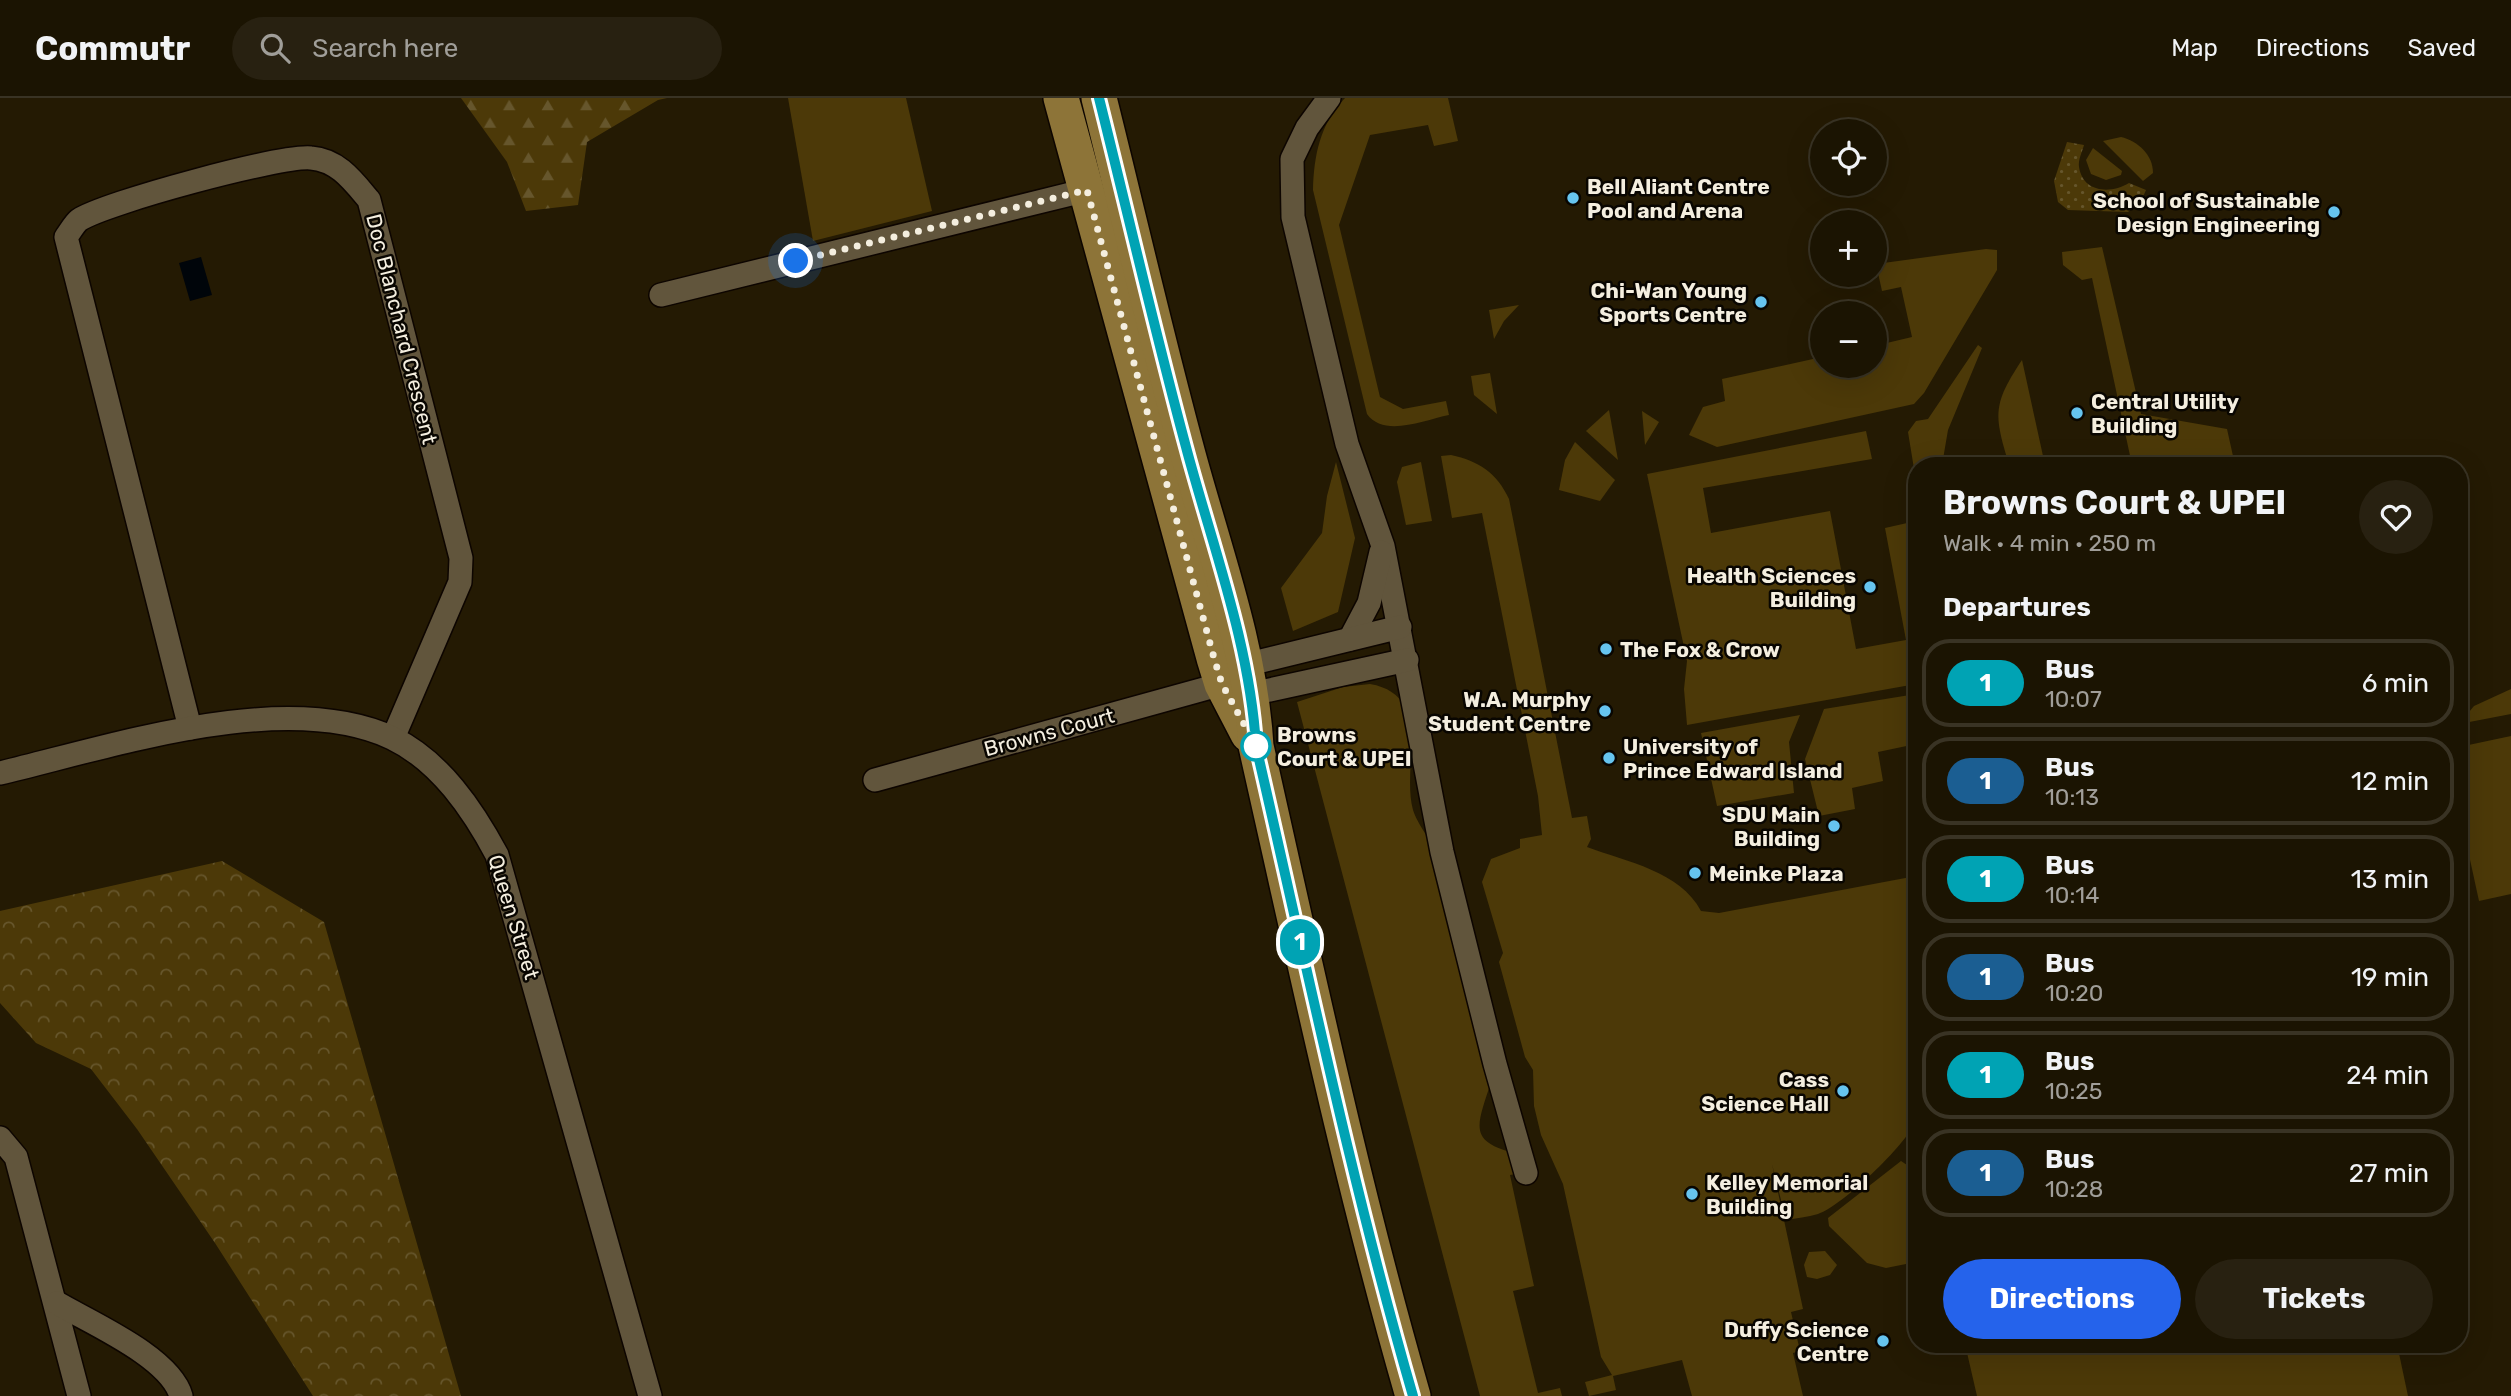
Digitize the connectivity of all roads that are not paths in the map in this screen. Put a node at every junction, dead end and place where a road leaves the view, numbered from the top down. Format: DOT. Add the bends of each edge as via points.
graph roads {
  1 [pos="1061,98"];
  2 [pos="1099,98"];
  3 [pos="1329,98"];
  4 [pos="1087,190"];
  5 [pos="661,295"];
  6 [pos="1383,546"];
  7 [pos="1400,627"];
  8 [pos="1350,639"];
  9 [pos="1407,660"];
  10 [pos="1240,681"];
  11 [pos="190,728"];
  12 [pos="393,738"];
  13 [pos="0,773"];
  14 [pos="875,780"];
  15 [pos="0,1138"];
  16 [pos="1526,1173"];
  17 [pos="57,1303"];
  18 [pos="79,1396"];
  19 [pos="181,1396"];
  20 [pos="650,1396"];
  21 [pos="1413,1396"];
  1 -- 4 [label="main road"];
  2 -- 10 [label="main road"];
  3 -- 6 [label="street" via="1292,159 1293,217 1347,444"];
  4 -- 5 [label="street"];
  4 -- 10 [label="main road"];
  6 -- 7 [label="street"];
  6 -- 8 [label="street" via="1369,603"];
  7 -- 8 [label="street"];
  7 -- 9 [label="street"];
  8 -- 10 [label="street"];
  9 -- 10 [label="street"];
  9 -- 16 [label="street" via="1442,852"];
  10 -- 14 [label="street, Browns Court"];
  10 -- 21 [label="main road" via="1370,1246"];
  11 -- 12 [label="street, Queen Street" via="304,717 355,725"];
  11 -- 12 [label="street, Doc Blanchard Crescent" via="66,237 78,220 121,203 280,160 313,158 341,168 369,201 461,558 460,583"];
  11 -- 13 [label="street, Queen Street"];
  12 -- 20 [label="street, Queen Street" via="449,784 476,815 497,855"];
  15 -- 17 [label="street" via="16,1157"];
  17 -- 18 [label="street"];
  17 -- 19 [label="street" via="161,1365 177,1383"];
}
